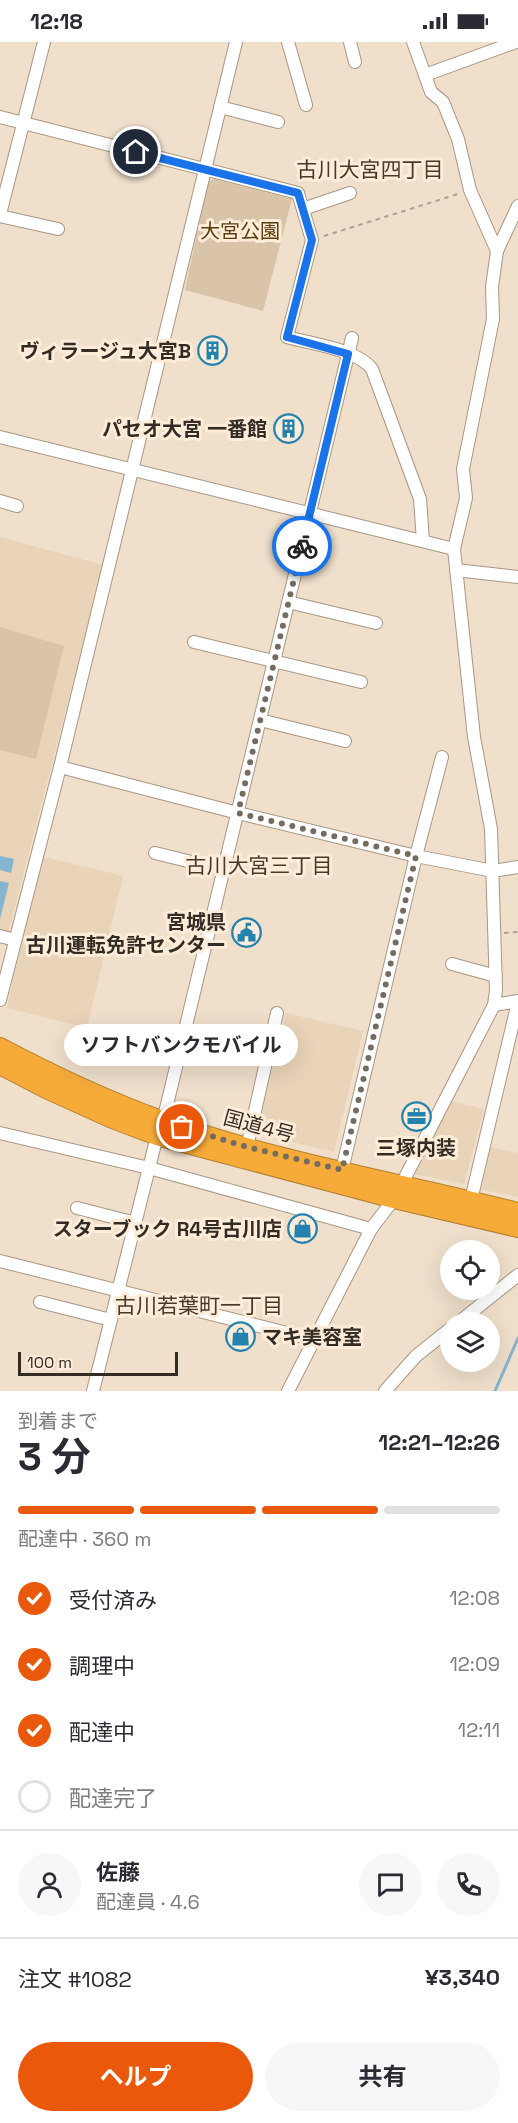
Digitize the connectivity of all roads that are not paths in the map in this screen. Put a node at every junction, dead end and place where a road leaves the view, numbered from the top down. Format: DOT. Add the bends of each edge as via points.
graph roads {
  1 [pos="44,42"];
  2 [pos="236,42"];
  3 [pos="288,42"];
  4 [pos="350,42"];
  5 [pos="413,42"];
  6 [pos="516,42"];
  7 [pos="495,46"];
  8 [pos="355,62"];
  9 [pos="425,75"];
  10 [pos="306,105"];
  11 [pos="220,107"];
  12 [pos="0,117"];
  13 [pos="278,122"];
  14 [pos="23,123"];
  15 [pos="205,169"];
  16 [pos="4,183"];
  17 [pos="350,193"];
  18 [pos="518,206"];
  19 [pos="303,209"];
  20 [pos="0,215"];
  21 [pos="58,229"];
  22 [pos="497,250"];
  23 [pos="352,338"];
  24 [pos="348,354"];
  25 [pos="0,437"];
  26 [pos="131,470"];
  27 [pos="0,501"];
  28 [pos="17,506"];
  29 [pos="310,513"];
  30 [pos="423,541"];
  31 [pos="454,549"];
  32 [pos="456,570"];
  33 [pos="518,577"];
  34 [pos="288,602"];
  35 [pos="376,623"];
  36 [pos="194,642"];
  37 [pos="274,661"];
  38 [pos="360,682"];
  39 [pos="260,720"];
  40 [pos="345,741"];
  41 [pos="442,757"];
  42 [pos="60,766"];
  43 [pos="238,813"];
  44 [pos="155,853"];
  45 [pos="416,856"];
  46 [pos="518,867"];
  47 [pos="224,870"];
  48 [pos="493,871"];
  49 [pos="0,936"];
  50 [pos="15,940"];
  51 [pos="452,964"];
  52 [pos="496,976"];
  53 [pos="0,1000"];
  54 [pos="518,1001"];
  55 [pos="494,1005"];
  56 [pos="277,1013"];
  57 [pos="0,1047"];
  58 [pos="0,1065"];
  59 [pos="160,1129"];
  60 [pos="0,1133"];
  61 [pos="247,1147"];
  62 [pos="149,1168"];
  63 [pos="342,1170"];
  64 [pos="398,1192"];
  65 [pos="471,1200"];
  66 [pos="77,1208"];
  67 [pos="518,1212"];
  68 [pos="135,1223"];
  69 [pos="518,1228"];
  70 [pos="371,1229"];
  71 [pos="0,1261"];
  72 [pos="518,1275"];
  73 [pos="118,1290"];
  74 [pos="40,1302"];
  75 [pos="472,1312"];
  76 [pos="111,1320"];
  77 [pos="440,1337"];
  78 [pos="315,1340"];
  79 [pos="93,1391"];
  80 [pos="288,1391"];
  81 [pos="385,1391"];
  1 -- 14 [label="street"];
  2 -- 11 [label="street"];
  3 -- 10 [label="street"];
  4 -- 8 [label="street"];
  5 -- 9 [label="street"];
  6 -- 7 [label="street"];
  7 -- 9 [label="street"];
  9 -- 22 [label="street" via="431,92 443,102 458,139 470,190"];
  11 -- 13 [label="street"];
  11 -- 15 [label="street"];
  12 -- 14 [label="street"];
  14 -- 15 [label="street"];
  14 -- 16 [label="street"];
  15 -- 19 [label="street" via="298,193"];
  15 -- 26 [label="street"];
  16 -- 20 [label="street"];
  17 -- 19 [label="street"];
  18 -- 22 [label="street"];
  19 -- 24 [label="street" via="312,240 287,337"];
  20 -- 21 [label="street"];
  22 -- 31 [label="street" via="493,319 463,469 466,498"];
  23 -- 24 [label="street"];
  24 -- 29 [label="street"];
  24 -- 30 [label="street" via="363,359 372,369 420,499"];
  25 -- 26 [label="street"];
  26 -- 29 [label="street"];
  26 -- 42 [label="street"];
  27 -- 28 [label="street"];
  29 -- 30 [label="street"];
  29 -- 34 [label="street"];
  30 -- 31 [label="street"];
  31 -- 32 [label="street"];
  32 -- 33 [label="street"];
  32 -- 48 [label="street" via="474,737 491,829"];
  34 -- 35 [label="street"];
  34 -- 37 [label="street"];
  36 -- 37 [label="street"];
  37 -- 38 [label="street"];
  37 -- 39 [label="street"];
  39 -- 40 [label="street"];
  39 -- 43 [label="street"];
  41 -- 45 [label="street"];
  42 -- 43 [label="street"];
  42 -- 50 [label="street"];
  43 -- 45 [label="street"];
  43 -- 47 [label="street"];
  44 -- 47 [label="street"];
  45 -- 48 [label="street"];
  45 -- 63 [label="street"];
  46 -- 48 [label="street"];
  47 -- 59 [label="street"];
  48 -- 52 [label="street"];
  49 -- 50 [label="street"];
  50 -- 53 [label="street"];
  51 -- 52 [label="street"];
  52 -- 55 [label="street"];
  54 -- 55 [label="street"];
  54 -- 65 [label="street"];
  55 -- 64 [label="street"];
  56 -- 61 [label="street"];
  57 -- 59 [label="highway, 国道4号"];
  58 -- 59 [label="highway, 国道4号" via="110,1118"];
  59 -- 61 [label="highway, 国道4号"];
  59 -- 62 [label="street"];
  59 -- 64 [label="highway, 国道4号"];
  60 -- 62 [label="street"];
  61 -- 63 [label="highway, 国道4号"];
  62 -- 68 [label="street"];
  62 -- 70 [label="street"];
  63 -- 64 [label="highway, 国道4号"];
  64 -- 65 [label="highway, 国道4号"];
  64 -- 69 [label="highway, 国道4号"];
  64 -- 70 [label="street"];
  65 -- 67 [label="highway, 国道4号"];
  66 -- 68 [label="street"];
  68 -- 73 [label="street"];
  70 -- 78 [label="street"];
  71 -- 73 [label="street"];
  72 -- 75 [label="street"];
  73 -- 76 [label="street"];
  73 -- 78 [label="street"];
  74 -- 76 [label="street"];
  76 -- 79 [label="street"];
  77 -- 81 [label="street" via="416,1356"];
  78 -- 80 [label="street"];
}
